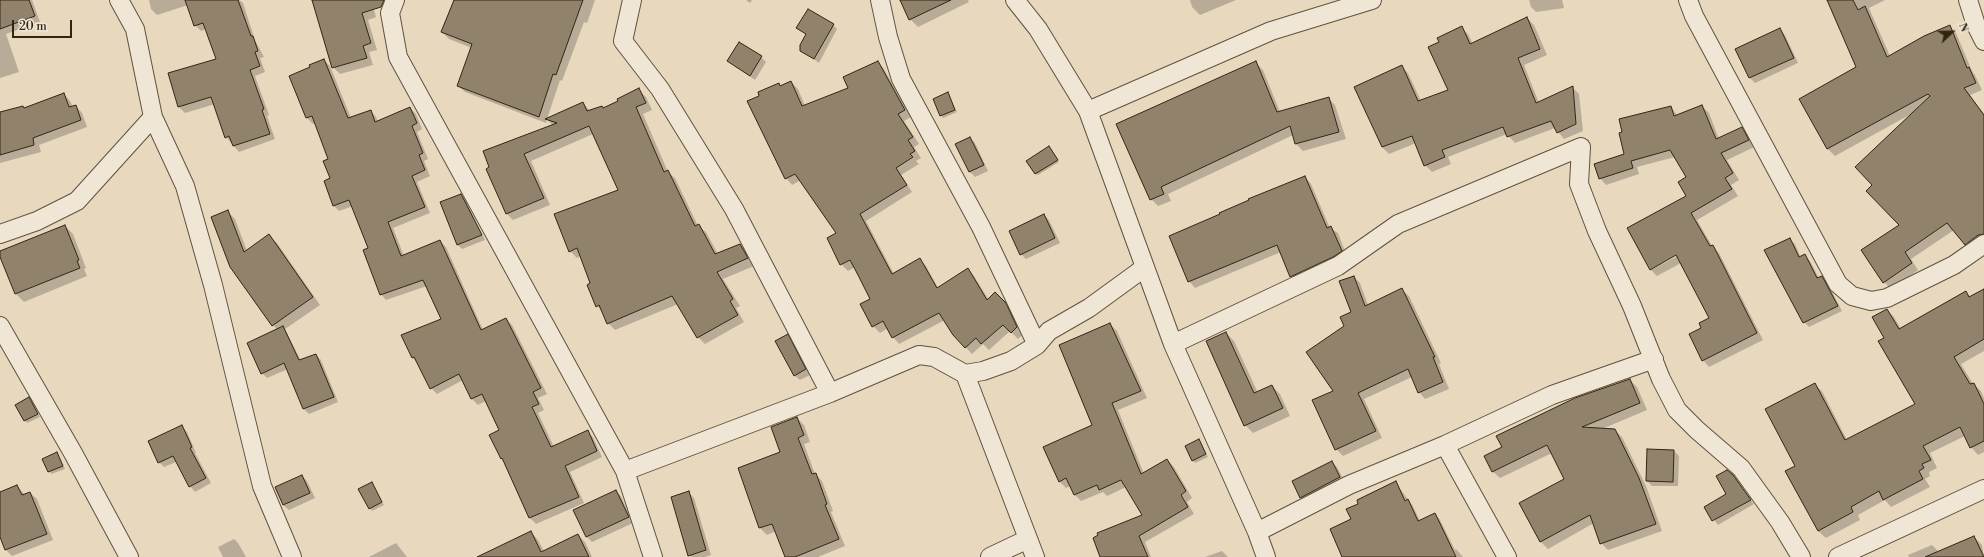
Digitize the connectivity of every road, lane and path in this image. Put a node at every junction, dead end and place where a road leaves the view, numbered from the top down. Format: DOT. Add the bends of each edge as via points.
graph roads {
  1 [pos="119,0"];
  2 [pos="395,0"];
  3 [pos="632,0"];
  4 [pos="880,0"];
  5 [pos="1015,0"];
  6 [pos="1372,0"];
  7 [pos="1688,0"];
  8 [pos="1968,0"];
  9 [pos="1984,41"];
  10 [pos="1088,111"];
  11 [pos="153,117"];
  12 [pos="0,234"];
  13 [pos="1984,244"];
  14 [pos="1144,268"];
  15 [pos="0,326"];
  16 [pos="1173,344"];
  17 [pos="1038,345"];
  18 [pos="1654,359"];
  19 [pos="965,374"];
  20 [pos="830,393"];
  21 [pos="1445,445"];
  22 [pos="625,471"];
  23 [pos="1984,489"];
  24 [pos="1257,532"];
  25 [pos="1028,539"];
  26 [pos="130,557"];
  27 [pos="292,557"];
  28 [pos="653,557"];
  29 [pos="990,557"];
  30 [pos="1035,557"];
  31 [pos="1266,557"];
  32 [pos="1507,557"];
  33 [pos="1801,557"];
  34 [pos="1838,557"];
  1 -- 11 [label="street" via="134,29"];
  2 -- 22 [label="street" via="390,13 398,57"];
  3 -- 20 [label="street" via="623,41 660,89 734,208"];
  4 -- 17 [label="street" via="901,79 981,227"];
  5 -- 10 [label="street" via="1038,30"];
  6 -- 10 [label="street" via="1271,31"];
  7 -- 13 [label="street" via="1694,16 1838,284 1852,296 1871,301 1887,298 1954,265"];
  8 -- 9 [label="street"];
  10 -- 14 [label="street"];
  11 -- 12 [label="street" via="77,201 37,221"];
  11 -- 27 [label="street" via="186,186 215,292 262,486"];
  14 -- 16 [label="street"];
  14 -- 17 [label="street" via="1089,308 1049,331"];
  15 -- 26 [label="street"];
  16 -- 18 [label="street" via="1338,266 1398,224 1581,147 1579,184 1596,231"];
  16 -- 24 [label="street"];
  17 -- 19 [label="street" via="1012,361 984,371"];
  18 -- 21 [label="street" via="1552,395"];
  18 -- 33 [label="street" via="1677,410 1741,468 1780,522"];
  19 -- 20 [label="street" via="934,357 919,354"];
  19 -- 25 [label="street"];
  20 -- 22 [label="street"];
  21 -- 24 [label="street" via="1349,485"];
  21 -- 32 [label="street"];
  22 -- 28 [label="street"];
  23 -- 34 [label="street"];
  24 -- 31 [label="street"];
  25 -- 29 [label="street"];
  25 -- 30 [label="street"];
}
